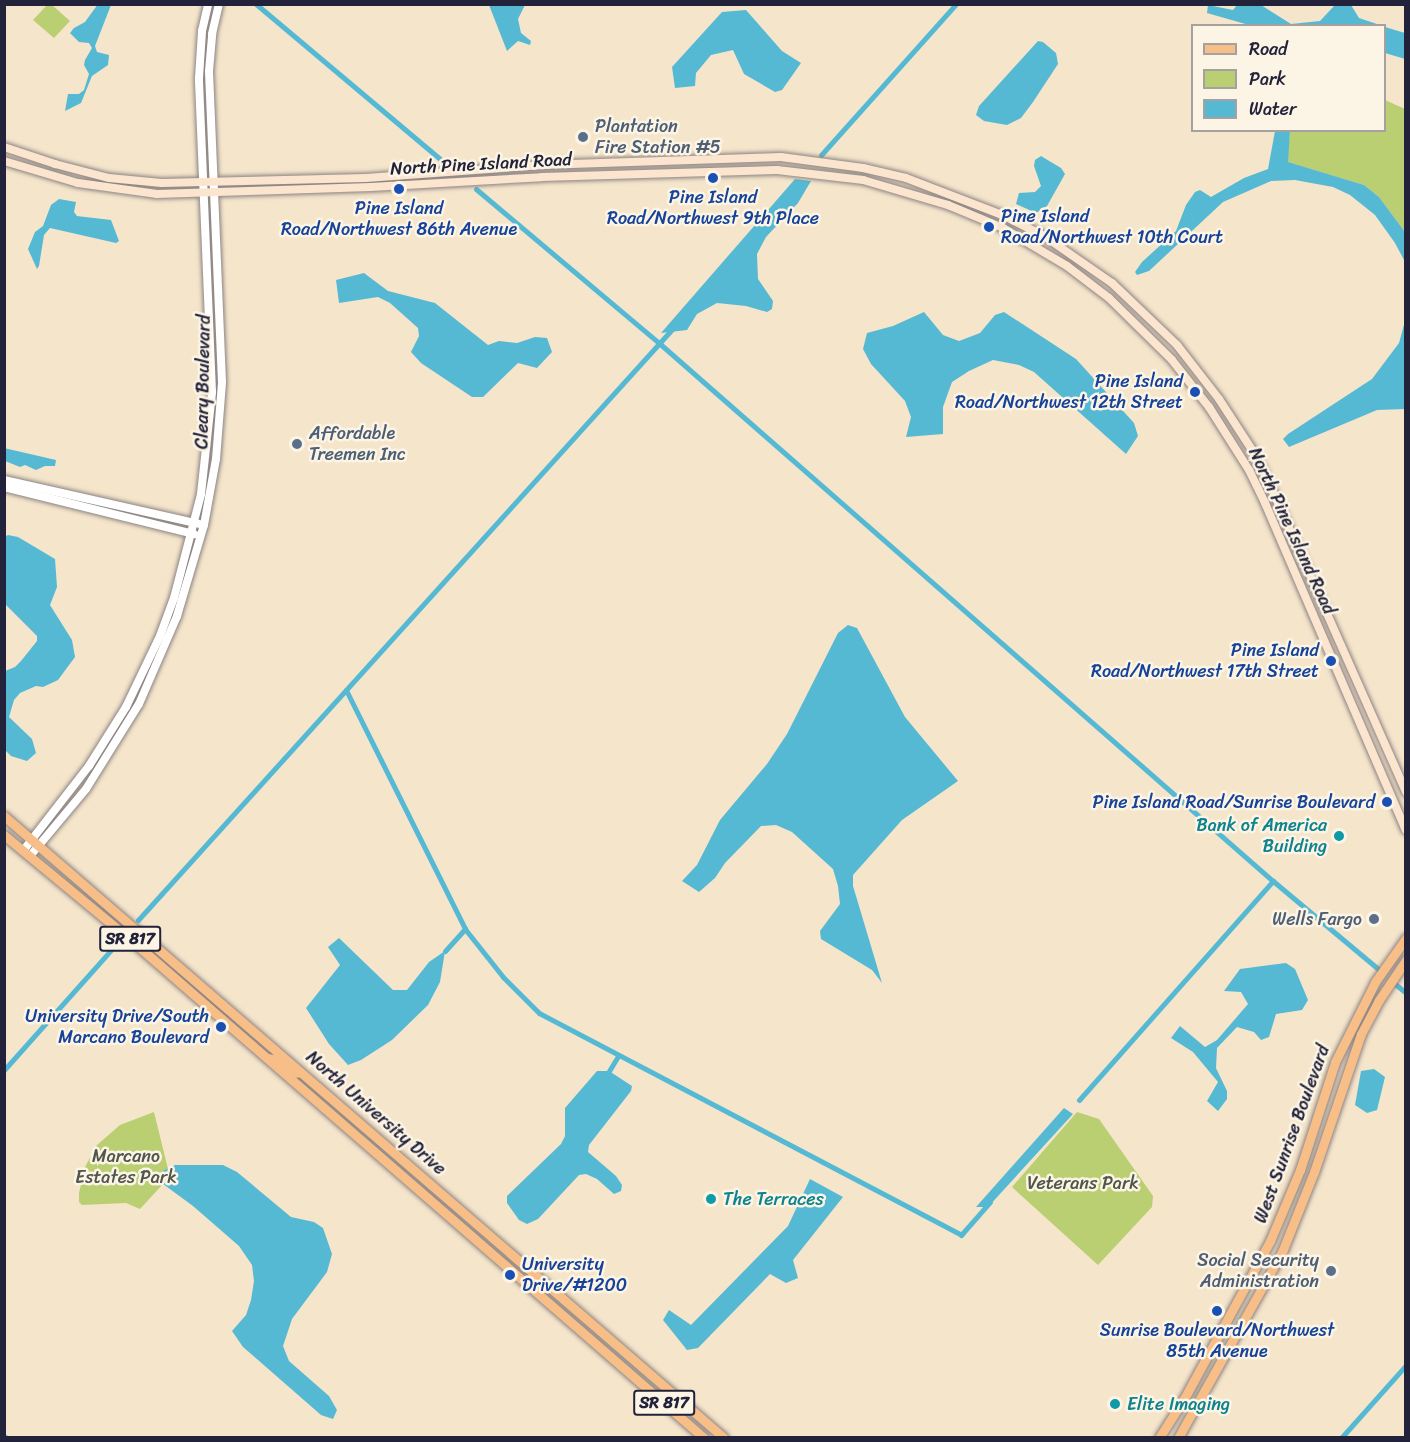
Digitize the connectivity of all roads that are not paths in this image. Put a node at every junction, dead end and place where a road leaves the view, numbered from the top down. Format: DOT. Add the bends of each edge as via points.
graph roads {
  1 [pos="208,4"];
  2 [pos="219,4"];
  3 [pos="4,147"];
  4 [pos="4,161"];
  5 [pos="209,182"];
  6 [pos="209,193"];
  7 [pos="4,480"];
  8 [pos="4,487"];
  9 [pos="194,523"];
  10 [pos="204,525"];
  11 [pos="192,533"];
  12 [pos="202,535"];
  13 [pos="1406,792"];
  14 [pos="4,816"];
  15 [pos="1406,830"];
  16 [pos="4,835"];
  17 [pos="36,843"];
  18 [pos="26,854"];
  19 [pos="1406,938"];
  20 [pos="1403,963"];
  21 [pos="200,1001"];
  22 [pos="277,1050"];
  23 [pos="265,1058"];
  24 [pos="325,1090"];
  25 [pos="382,1141"];
  26 [pos="368,1146"];
  27 [pos="704,1437"];
  28 [pos="724,1437"];
  29 [pos="1159,1437"];
  30 [pos="1178,1437"];
  1 -- 5 [label="street, Cleary Boulevard" via="199,78"];
  2 -- 5 [label="street, Cleary Boulevard" via="209,70"];
  3 -- 5 [label="main road, North Pine Island Road" via="117,179"];
  4 -- 6 [label="main road, North Pine Island Road" via="89,185 157,194"];
  5 -- 6 [label="street, Cleary Boulevard"];
  5 -- 13 [label="main road, North Pine Island Road" via="781,157 906,178 948,192 1044,236 1112,284 1177,345 1256,456"];
  6 -- 9 [label="street, Cleary Boulevard" via="212,392 207,458"];
  6 -- 10 [label="street, Cleary Boulevard" via="222,382 216,459"];
  6 -- 15 [label="main road, North Pine Island Road" via="777,170 863,180 943,203 1003,228 1067,266 1109,298 1172,360 1209,407 1265,503"];
  7 -- 9 [label="street"];
  8 -- 11 [label="street"];
  9 -- 10 [label="street"];
  9 -- 11 [label="street, Cleary Boulevard"];
  10 -- 12 [label="street, Cleary Boulevard"];
  11 -- 12 [label="street"];
  11 -- 17 [label="street, Cleary Boulevard" via="160,636 123,712"];
  12 -- 17 [label="street, Cleary Boulevard" via="177,616 139,704 94,777"];
  14 -- 17 [label="main road, North University Drive / SR 817"];
  16 -- 18 [label="main road, North University Drive / SR 817"];
  17 -- 18 [label="street, Cleary Boulevard"];
  17 -- 22 [label="main road, North University Drive / SR 817"];
  18 -- 21 [label="main road, North University Drive / SR 817"];
  19 -- 29 [label="main road, West Sunrise Boulevard" via="1375,982 1335,1062 1300,1170 1270,1241"];
  20 -- 30 [label="main road, West Sunrise Boulevard" via="1358,1042 1282,1252"];
  21 -- 22 [label="main road" via="207,1001 258,1044"];
  21 -- 23 [label="main road, North University Drive / SR 817"];
  22 -- 24 [label="main road, North University Drive / SR 817"];
  23 -- 24 [label="main road" via="278,1060"];
  23 -- 26 [label="main road, North University Drive / SR 817"];
  24 -- 25 [label="main road, North University Drive / SR 817"];
  25 -- 26 [label="main road"];
  25 -- 28 [label="main road, North University Drive / SR 817"];
  26 -- 27 [label="main road, North University Drive / SR 817"];
}
